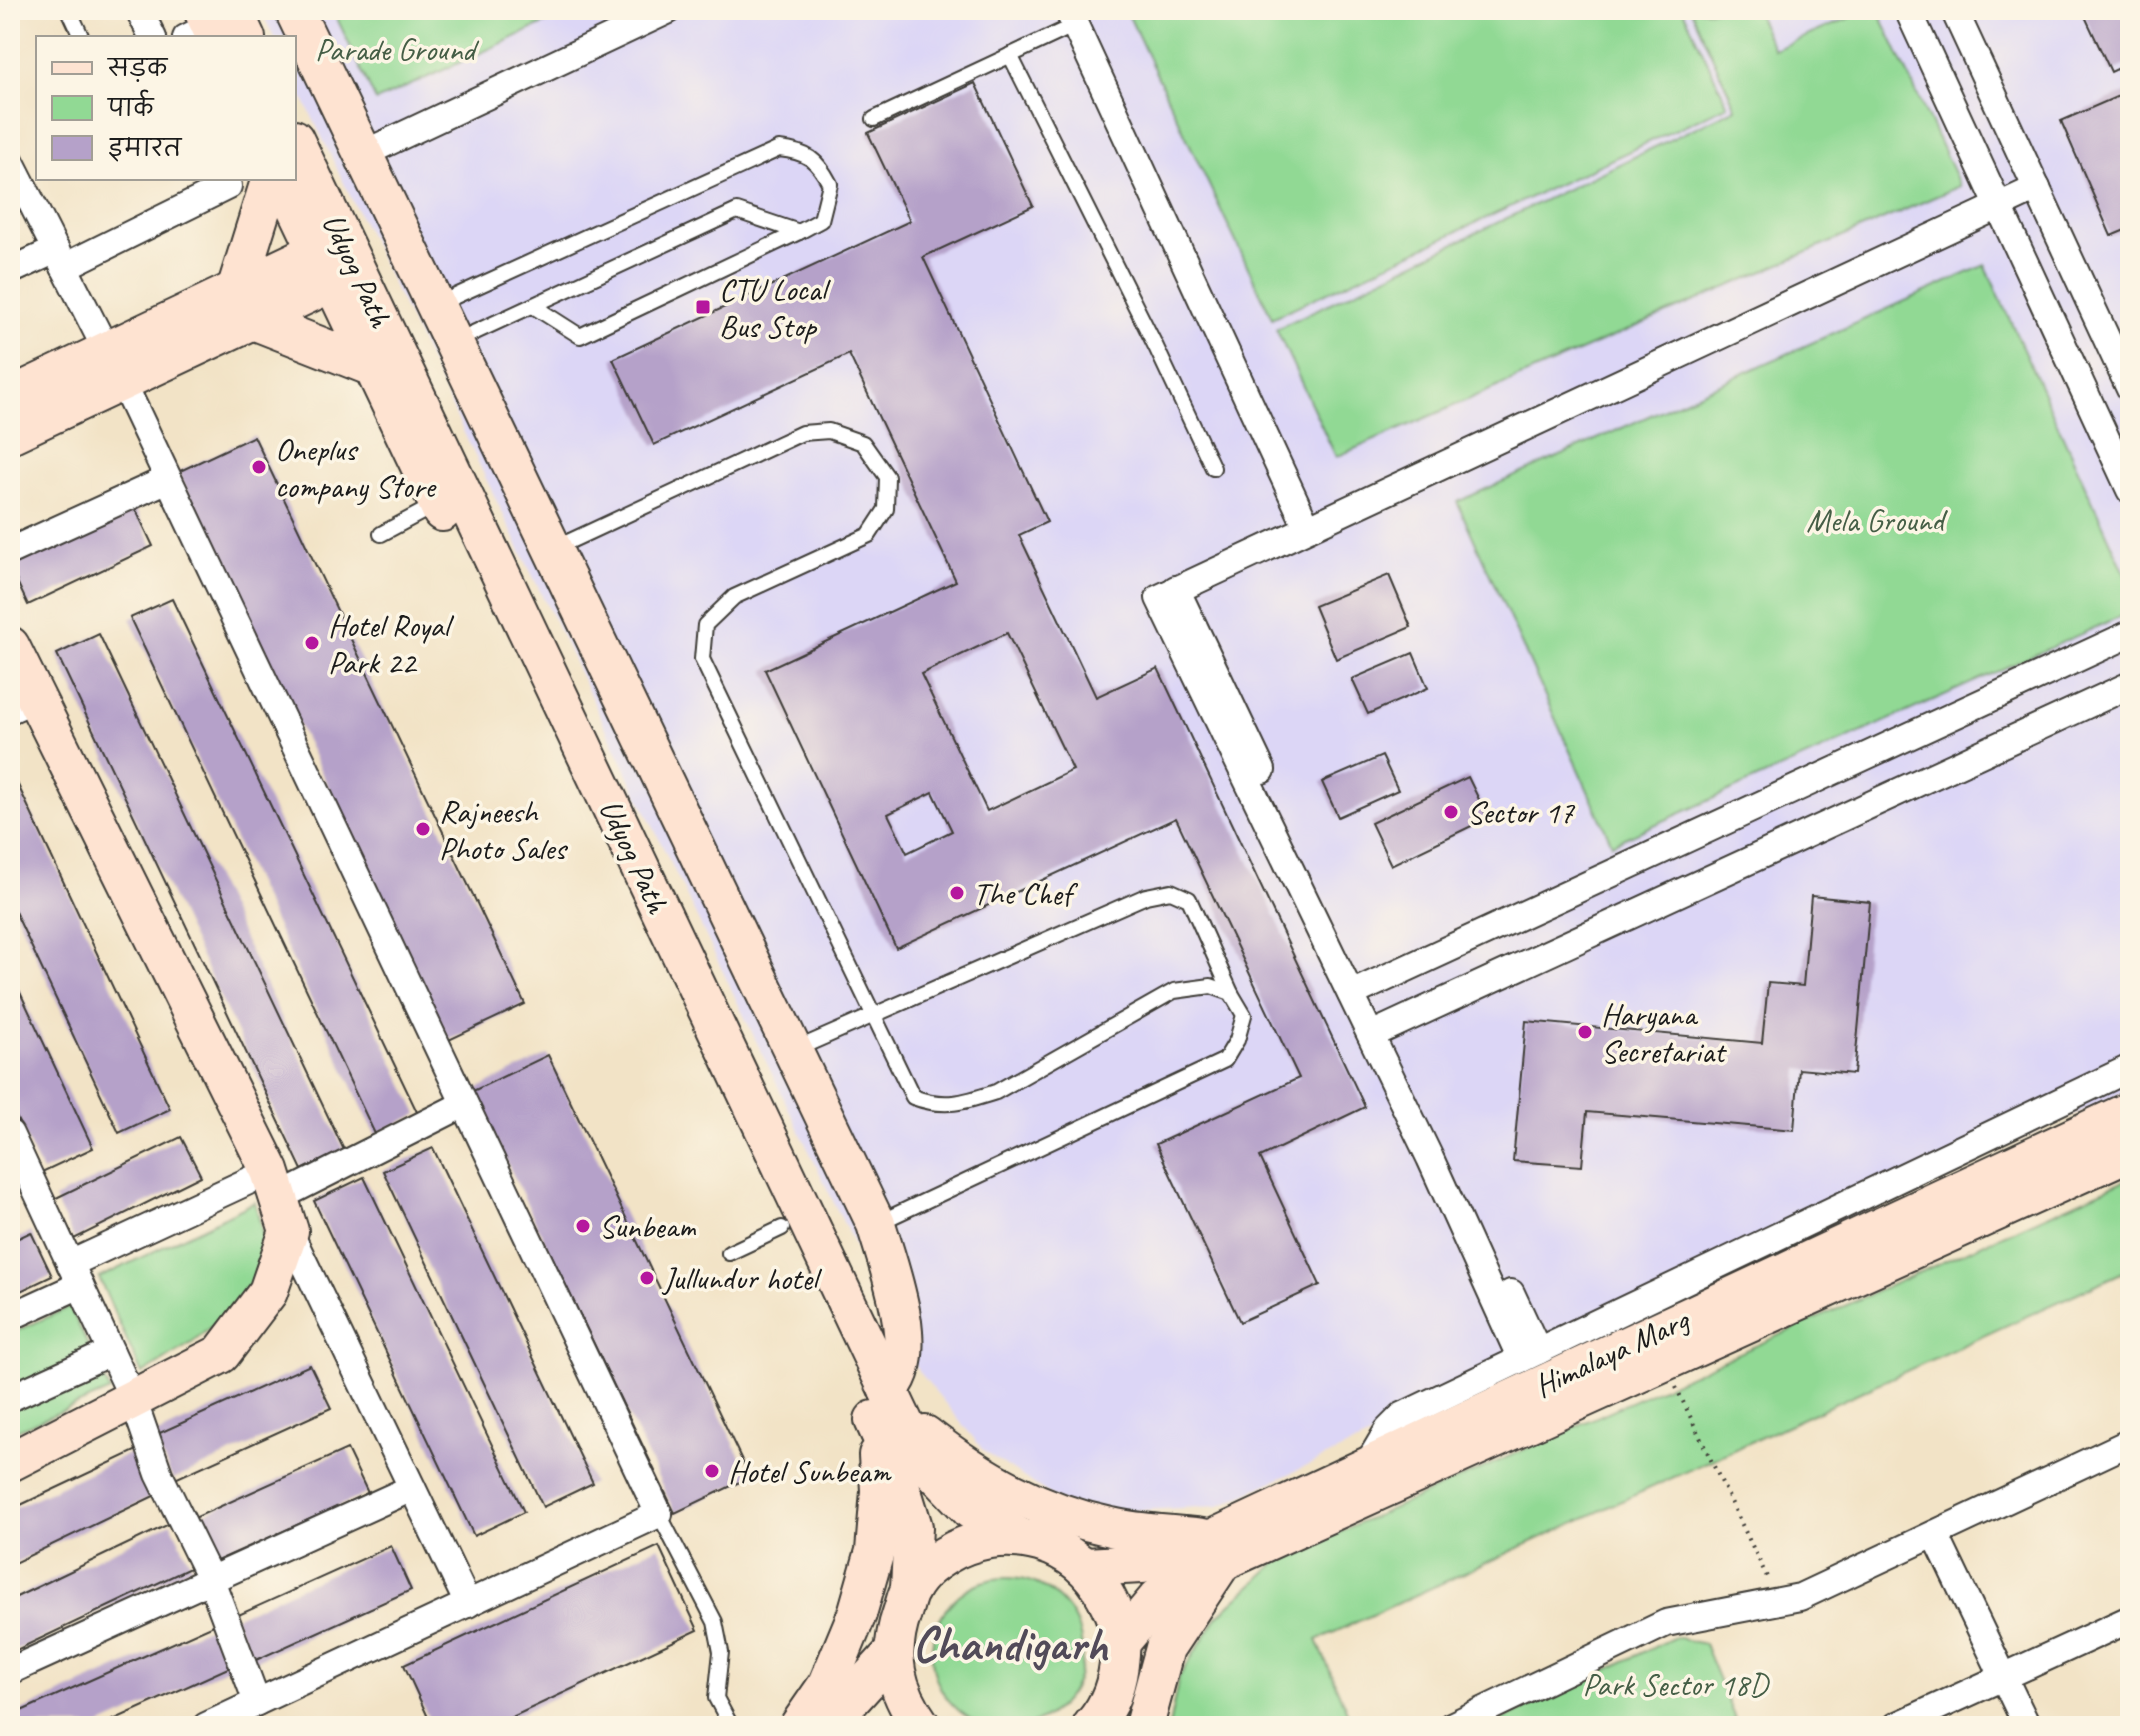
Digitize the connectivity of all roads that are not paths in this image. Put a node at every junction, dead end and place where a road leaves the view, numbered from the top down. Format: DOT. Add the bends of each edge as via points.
graph roads {
  1 [pos="69,10"];
  2 [pos="139,10"];
  3 [pos="294,10"];
  4 [pos="669,10"];
  5 [pos="1908,10"];
  6 [pos="1954,10"];
  7 [pos="1071,18"];
  8 [pos="210,24"];
  9 [pos="81,36"];
  10 [pos="152,36"];
  11 [pos="241,36"];
  12 [pos="1010,55"];
  13 [pos="874,119"];
  14 [pos="296,143"];
  15 [pos="363,154"];
  16 [pos="10,160"];
  17 [pos="225,180"];
  18 [pos="271,180"];
  19 [pos="284,180"];
  20 [pos="2037,188"];
  21 [pos="1998,206"];
  22 [pos="799,232"];
  23 [pos="60,259"];
  24 [pos="325,267"];
  25 [pos="10,271"];
  26 [pos="244,305"];
  27 [pos="436,305"];
  28 [pos="533,306"];
  29 [pos="454,342"];
  30 [pos="114,366"];
  31 [pos="373,367"];
  32 [pos="2129,387"];
  33 [pos="10,397"];
  34 [pos="2090,405"];
  35 [pos="10,434"];
  36 [pos="1213,468"];
  37 [pos="168,479"];
  38 [pos="2130,490"];
  39 [pos="438,504"];
  40 [pos="1307,527"];
  41 [pos="381,534"];
  42 [pos="553,550"];
  43 [pos="10,551"];
  44 [pos="2130,634"];
  45 [pos="10,646"];
  46 [pos="2130,685"];
  47 [pos="23,704"];
  48 [pos="1565,896"];
  49 [pos="1582,938"];
  50 [pos="1359,991"];
  51 [pos="1231,993"];
  52 [pos="874,1016"];
  53 [pos="1378,1032"];
  54 [pos="793,1051"];
  55 [pos="2130,1068"];
  56 [pos="464,1104"];
  57 [pos="2130,1111"];
  58 [pos="10,1134"];
  59 [pos="2130,1151"];
  60 [pos="279,1200"];
  61 [pos="876,1224"];
  62 [pos="782,1228"];
  63 [pos="729,1253"];
  64 [pos="75,1274"];
  65 [pos="10,1317"];
  66 [pos="111,1352"];
  67 [pos="1530,1355"];
  68 [pos="10,1398"];
  69 [pos="133,1399"];
  70 [pos="888,1410"];
  71 [pos="2130,1442"];
  72 [pos="10,1462"];
  73 [pos="1366,1467"];
  74 [pos="412,1488"];
  75 [pos="659,1514"];
  76 [pos="1935,1534"];
  77 [pos="1019,1537"];
  78 [pos="1217,1550"];
  79 [pos="1085,1567"];
  80 [pos="211,1580"];
  81 [pos="910,1589"];
  82 [pos="468,1604"];
  83 [pos="2130,1619"];
  84 [pos="1121,1642"];
  85 [pos="893,1653"];
  86 [pos="10,1671"];
  87 [pos="2004,1678"];
  88 [pos="257,1702"];
  89 [pos="1098,1723"];
  90 [pos="206,1726"];
  91 [pos="731,1726"];
  92 [pos="799,1726"];
  93 [pos="813,1726"];
  94 [pos="921,1726"];
  95 [pos="1144,1726"];
  96 [pos="1451,1726"];
  97 [pos="1896,1726"];
  98 [pos="2027,1726"];
  1 -- 9 [label="lane"];
  2 -- 10 [label="street"];
  3 -- 15 [label="main road"];
  4 -- 15 [label="street"];
  5 -- 21 [label="street"];
  6 -- 20 [label="street"];
  7 -- 12 [label="lane"];
  7 -- 40 [label="street"];
  8 -- 11 [label="main road"];
  12 -- 13 [label="lane"];
  12 -- 36 [label="lane"];
  14 -- 70 [label="main road, Udyog Path"];
  15 -- 27 [label="main road"];
  16 -- 23 [label="street"];
  17 -- 23 [label="street" via="228,186"];
  18 -- 26 [label="main road"];
  19 -- 24 [label="main road, Udyog Path"];
  20 -- 21 [label="street"];
  20 -- 32 [label="street"];
  21 -- 34 [label="street"];
  21 -- 40 [label="street"];
  22 -- 27 [label="lane" via="821,220 830,184 820,165 799,151 779,149"];
  22 -- 28 [label="lane" via="737,211"];
  22 -- 28 [label="lane" via="580,336"];
  23 -- 25 [label="street"];
  23 -- 30 [label="street"];
  24 -- 26 [label="main road"];
  24 -- 31 [label="main road, Udyog Path"];
  26 -- 30 [label="main road"];
  26 -- 31 [label="main road"];
  27 -- 29 [label="main road"];
  28 -- 29 [label="lane"];
  29 -- 42 [label="main road"];
  30 -- 33 [label="main road"];
  30 -- 35 [label="main road"];
  30 -- 37 [label="street"];
  31 -- 39 [label="main road, Udyog Path"];
  32 -- 34 [label="street"];
  34 -- 38 [label="street"];
  37 -- 43 [label="street"];
  37 -- 56 [label="street"];
  39 -- 41 [label="lane"];
  39 -- 62 [label="main road, Udyog Path"];
  40 -- 50 [label="street" via="1176,589"];
  42 -- 52 [label="lane" via="802,433 829,431 863,443 887,477 886,509 869,535 734,597 705,625 702,659"];
  42 -- 54 [label="main road"];
  44 -- 48 [label="street"];
  45 -- 47 [label="main road"];
  46 -- 49 [label="street"];
  47 -- 60 [label="main road"];
  48 -- 49 [label="street"];
  48 -- 50 [label="street"];
  49 -- 53 [label="street"];
  50 -- 53 [label="street"];
  51 -- 52 [label="lane" via="1211,986 1174,991 996,1092 933,1105 913,1097"];
  51 -- 52 [label="lane" via="1189,899 1171,891 1146,896"];
  51 -- 61 [label="lane" via="1244,1015 1225,1060"];
  52 -- 54 [label="lane"];
  53 -- 67 [label="street"];
  54 -- 61 [label="main road"];
  55 -- 67 [label="street"];
  56 -- 60 [label="street"];
  56 -- 75 [label="street"];
  57 -- 73 [label="main road, Himalaya Marg"];
  58 -- 64 [label="street"];
  59 -- 78 [label="main road, Himalaya Marg" via="1664,1362"];
  60 -- 64 [label="street"];
  60 -- 69 [label="main road" via="268,1292 221,1354"];
  60 -- 74 [label="street"];
  61 -- 70 [label="main road" via="902,1318 900,1373"];
  62 -- 63 [label="lane"];
  62 -- 70 [label="main road, Udyog Path"];
  64 -- 65 [label="street"];
  64 -- 66 [label="street"];
  66 -- 68 [label="street"];
  66 -- 69 [label="street"];
  67 -- 73 [label="street" via="1402,1416"];
  69 -- 72 [label="main road"];
  69 -- 80 [label="street" via="159,1474"];
  70 -- 77 [label="main road, Udyog Path" via="920,1457 971,1510"];
  70 -- 78 [label="main road" via="962,1464 1022,1499 1110,1527"];
  70 -- 81 [label="main road, Udyog Path" via="893,1462 913,1527"];
  70 -- 92 [label="main road" via="875,1551 857,1614 828,1684"];
  71 -- 76 [label="street"];
  73 -- 78 [label="main road, Himalaya Marg"];
  74 -- 80 [label="street"];
  74 -- 82 [label="street"];
  75 -- 82 [label="street"];
  75 -- 91 [label="lane" via="715,1622 721,1652 716,1698"];
  76 -- 87 [label="street"];
  76 -- 96 [label="street" via="1800,1597 1666,1623"];
  77 -- 79 [label="main road" via="1060,1550"];
  77 -- 81 [label="main road" via="971,1542 942,1557"];
  78 -- 79 [label="main road, Himalaya Marg" via="1142,1564"];
  78 -- 84 [label="main road, Himalaya Marg" via="1158,1598"];
  78 -- 95 [label="main road" via="1165,1648"];
  79 -- 84 [label="main road" via="1116,1617"];
  80 -- 86 [label="street"];
  80 -- 88 [label="street"];
  81 -- 85 [label="main road" via="893,1637"];
  82 -- 88 [label="street"];
  83 -- 87 [label="street"];
  84 -- 89 [label="main road" via="1119,1673"];
  85 -- 93 [label="main road" via="843,1708"];
  85 -- 94 [label="main road" via="896,1677"];
  87 -- 97 [label="street"];
  87 -- 98 [label="street"];
  88 -- 90 [label="street"];
}
